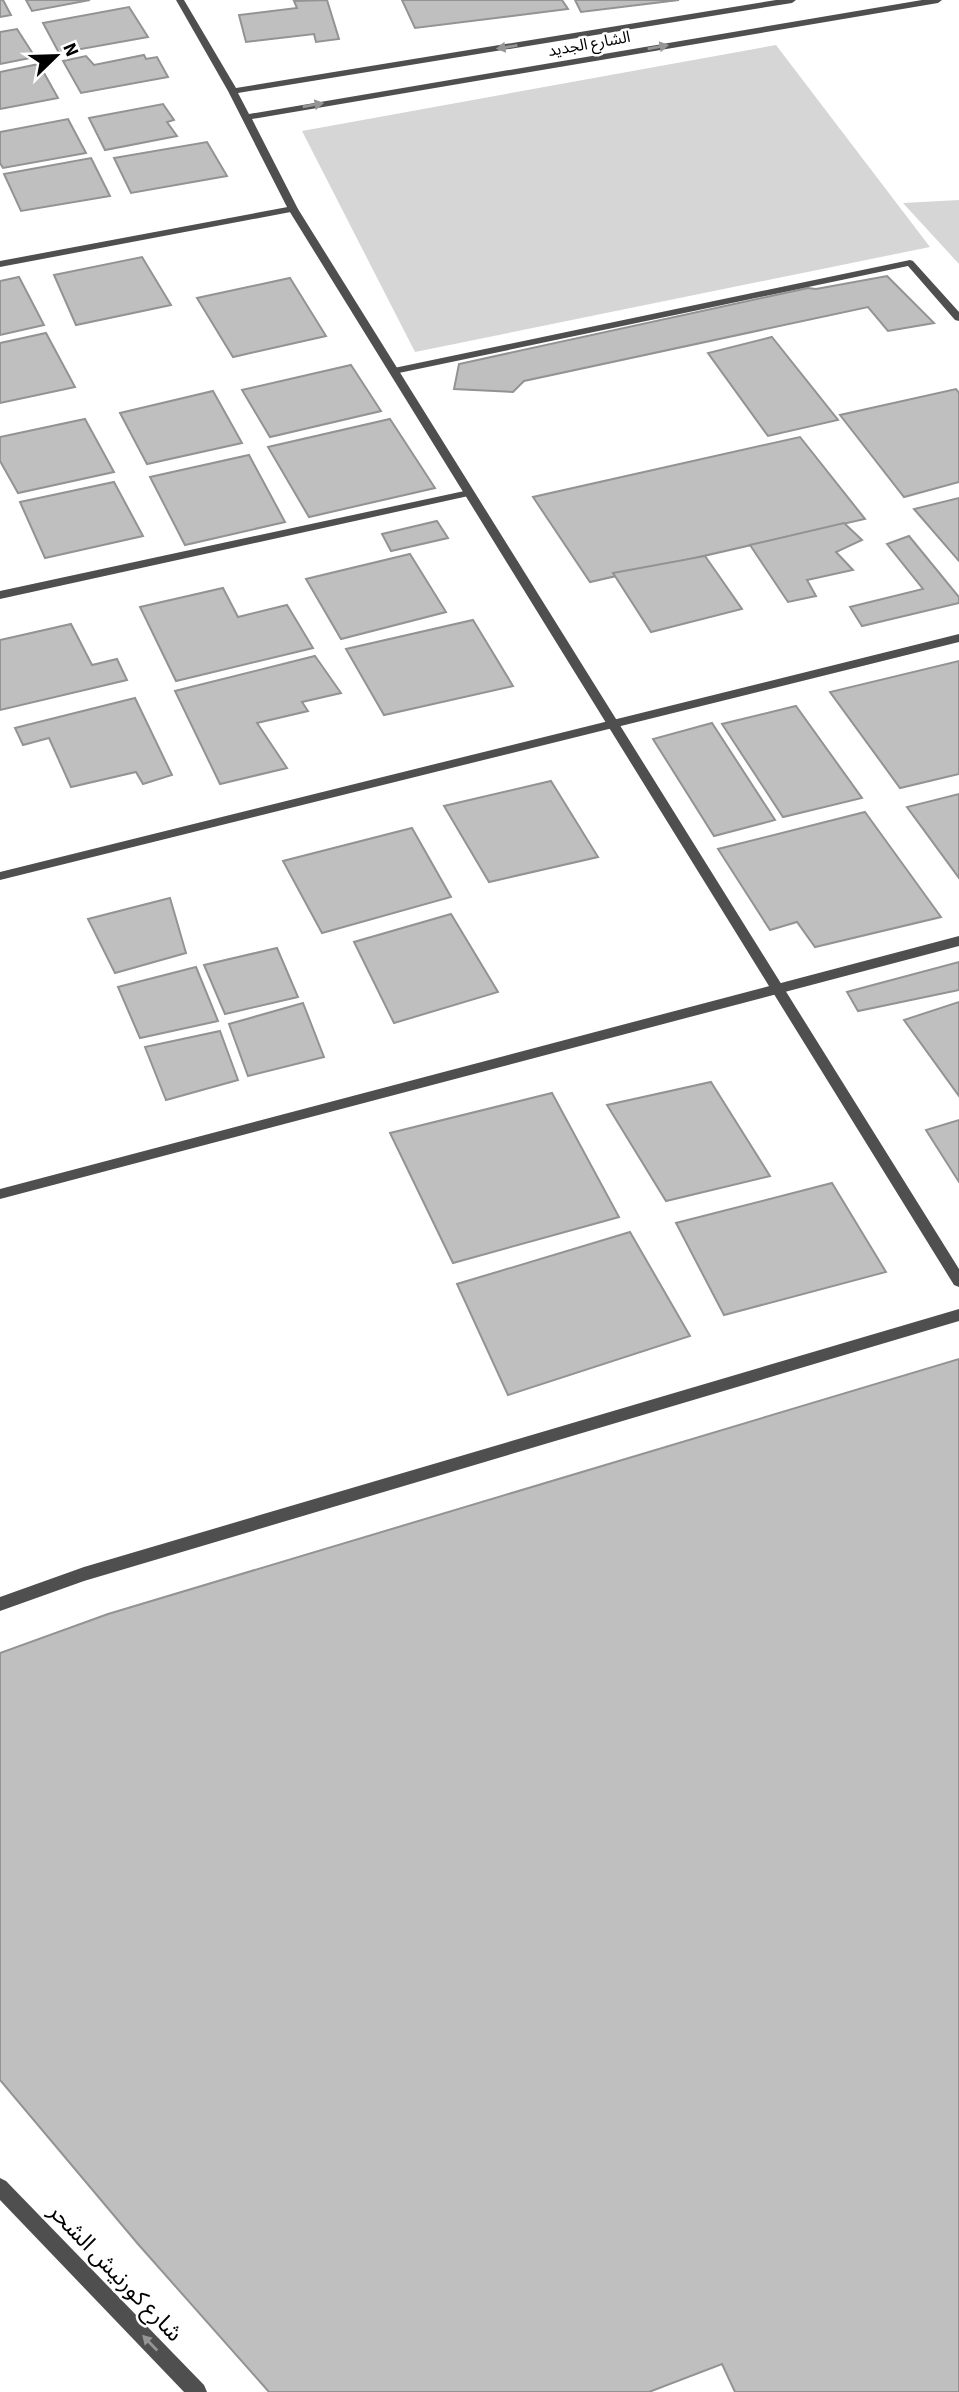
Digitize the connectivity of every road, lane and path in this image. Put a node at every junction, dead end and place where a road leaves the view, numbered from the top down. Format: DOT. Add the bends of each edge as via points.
graph roads {
  1 [pos="180,0"];
  2 [pos="792,0"];
  3 [pos="938,0"];
  4 [pos="233,91"];
  5 [pos="245,117"];
  6 [pos="293,209"];
  7 [pos="0,264"];
  8 [pos="959,318"];
  9 [pos="394,371"];
  10 [pos="469,493"];
  11 [pos="0,595"];
  12 [pos="959,638"];
  13 [pos="613,724"];
  14 [pos="0,876"];
  15 [pos="959,941"];
  16 [pos="777,990"];
  17 [pos="0,1194"];
  18 [pos="959,1281"];
  19 [pos="959,1315"];
  20 [pos="0,1604"];
  21 [pos="0,2187"];
  22 [pos="197,2392"];
  1 -- 4 [label="street"];
  2 -- 4 [label="street, الشارع الجديد, one-way"];
  5 -- 3 [label="street, الشارع الجديد, one-way"];
  4 -- 5 [label="street"];
  5 -- 6 [label="street"];
  6 -- 7 [label="street"];
  6 -- 9 [label="street"];
  8 -- 9 [label="street" via="910,263"];
  9 -- 10 [label="street"];
  10 -- 11 [label="street"];
  10 -- 13 [label="street"];
  12 -- 13 [label="street"];
  13 -- 14 [label="street"];
  13 -- 16 [label="street"];
  15 -- 16 [label="street"];
  16 -- 17 [label="street"];
  16 -- 18 [label="street"];
  19 -- 20 [label="street" via="97,1570"];
  22 -- 21 [label="street, شارع كورنيش الشحر, one-way"];
}
